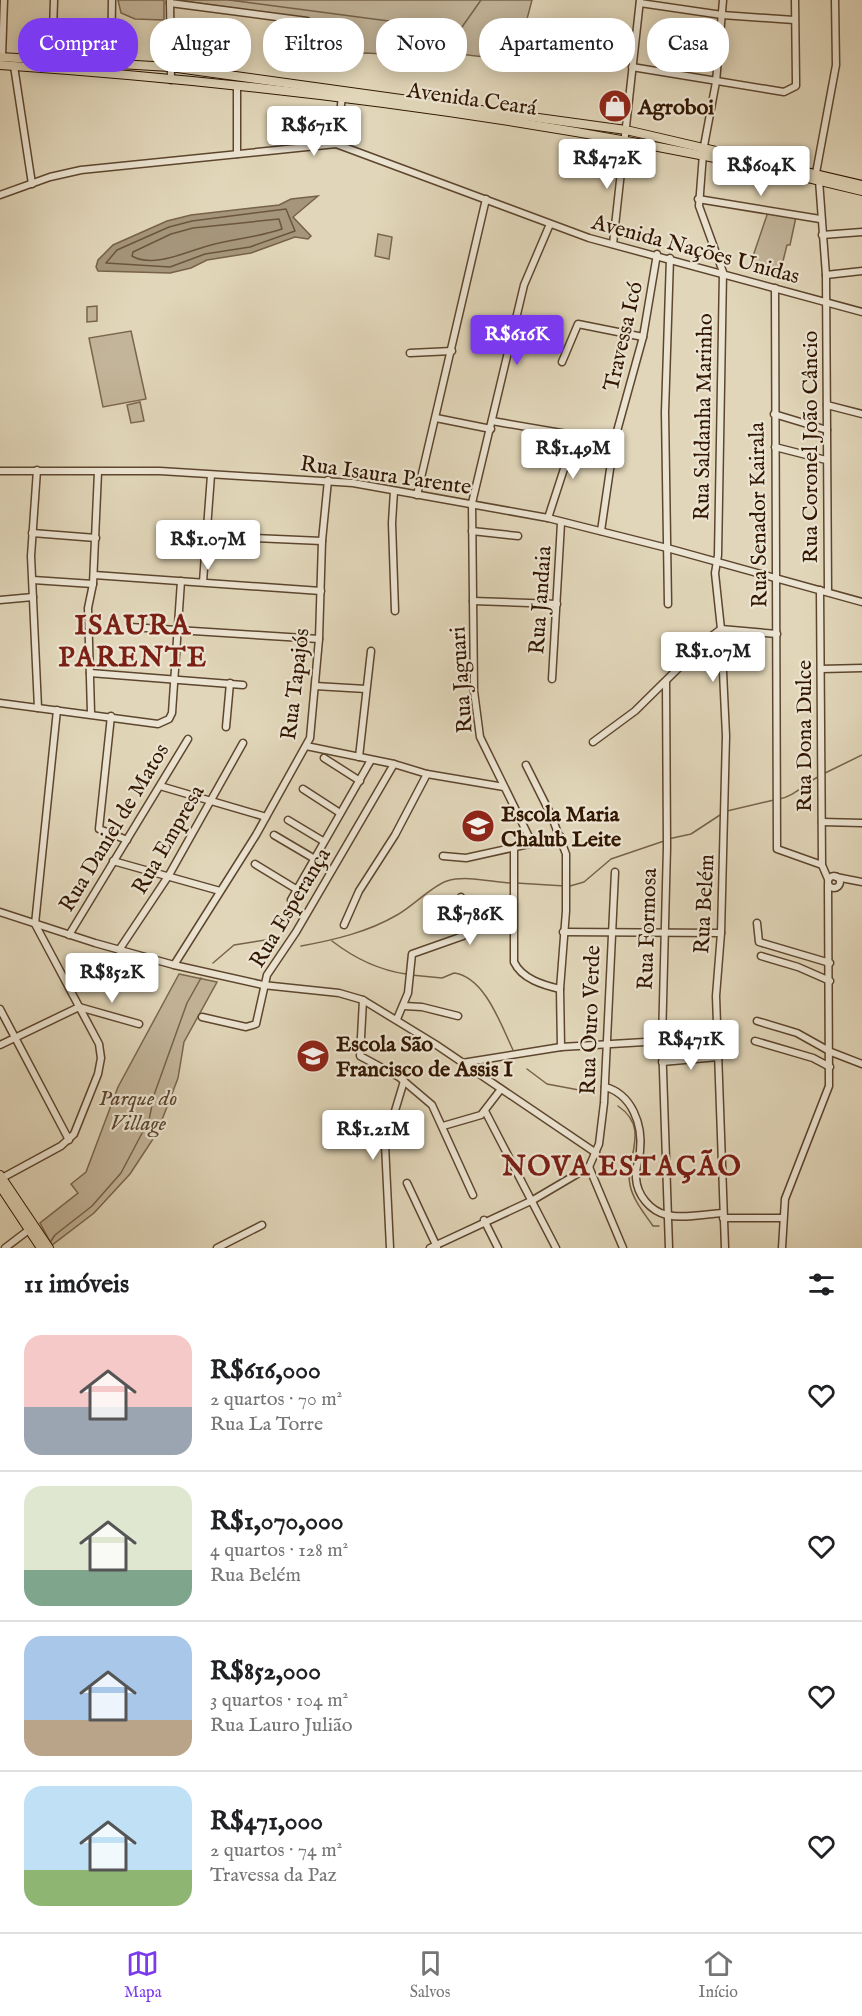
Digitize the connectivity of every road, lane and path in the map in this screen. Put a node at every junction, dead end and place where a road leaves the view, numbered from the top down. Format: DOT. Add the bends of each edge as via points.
graph roads {
  1 [pos="4,0"];
  2 [pos="54,0"];
  3 [pos="112,0"];
  4 [pos="723,0"];
  5 [pos="795,0"];
  6 [pos="835,0"];
  7 [pos="170,1"];
  8 [pos="640,2"];
  9 [pos="722,15"];
  10 [pos="53,18"];
  11 [pos="112,18"];
  12 [pos="170,18"];
  13 [pos="286,18"];
  14 [pos="794,20"];
  15 [pos="635,43"];
  16 [pos="1,60"];
  17 [pos="18,60"];
  18 [pos="14,66"];
  19 [pos="635,68"];
  20 [pos="170,72"];
  21 [pos="214,72"];
  22 [pos="632,72"];
  23 [pos="231,74"];
  24 [pos="264,79"];
  25 [pos="171,80"];
  26 [pos="716,82"];
  27 [pos="211,83"];
  28 [pos="237,86"];
  29 [pos="249,87"];
  30 [pos="342,97"];
  31 [pos="626,130"];
  32 [pos="625,139"];
  33 [pos="336,144"];
  34 [pos="704,150"];
  35 [pos="237,154"];
  36 [pos="817,177"];
  37 [pos="32,184"];
  38 [pos="862,184"];
  39 [pos="862,191"];
  40 [pos="0,195"];
  41 [pos="486,199"];
  42 [pos="698,199"];
  43 [pos="820,219"];
  44 [pos="550,224"];
  45 [pos="862,232"];
  46 [pos="822,235"];
  47 [pos="613,244"];
  48 [pos="657,254"];
  49 [pos="670,258"];
  50 [pos="862,271"];
  51 [pos="723,272"];
  52 [pos="826,275"];
  53 [pos="775,288"];
  54 [pos="825,302"];
  55 [pos="862,312"];
  56 [pos="643,337"];
  57 [pos="452,351"];
  58 [pos="410,353"];
  59 [pos="562,362"];
  60 [pos="827,405"];
  61 [pos="774,414"];
  62 [pos="862,414"];
  63 [pos="436,418"];
  64 [pos="492,421"];
  65 [pos="491,429"];
  66 [pos="827,430"];
  67 [pos="575,435"];
  68 [pos="614,442"];
  69 [pos="775,447"];
  70 [pos="826,460"];
  71 [pos="37,470"];
  72 [pos="0,471"];
  73 [pos="98,472"];
  74 [pos="211,475"];
  75 [pos="328,480"];
  76 [pos="394,491"];
  77 [pos="417,495"];
  78 [pos="472,503"];
  79 [pos="548,518"];
  80 [pos="561,523"];
  81 [pos="472,531"];
  82 [pos="601,531"];
  83 [pos="32,532"];
  84 [pos="207,536"];
  85 [pos="518,536"];
  86 [pos="96,538"];
  87 [pos="322,541"];
  88 [pos="666,548"];
  89 [pos="717,562"];
  90 [pos="94,575"];
  91 [pos="776,579"];
  92 [pos="33,580"];
  93 [pos="181,581"];
  94 [pos="203,582"];
  95 [pos="93,584"];
  96 [pos="820,590"];
  97 [pos="321,591"];
  98 [pos="828,592"];
  99 [pos="33,597"];
  100 [pos="0,600"];
  101 [pos="473,601"];
  102 [pos="862,602"];
  103 [pos="557,604"];
  104 [pos="668,604"];
  105 [pos="396,611"];
  106 [pos="130,627"];
  107 [pos="721,629"];
  108 [pos="178,630"];
  109 [pos="777,634"];
  110 [pos="319,639"];
  111 [pos="371,651"];
  112 [pos="862,668"];
  113 [pos="821,669"];
  114 [pos="90,672"];
  115 [pos="174,678"];
  116 [pos="552,679"];
  117 [pos="666,682"];
  118 [pos="230,683"];
  119 [pos="243,684"];
  120 [pos="315,686"];
  121 [pos="366,689"];
  122 [pos="0,703"];
  123 [pos="38,708"];
  124 [pos="57,710"];
  125 [pos="91,713"];
  126 [pos="111,716"];
  127 [pos="226,728"];
  128 [pos="188,739"];
  129 [pos="593,742"];
  130 [pos="243,744"];
  131 [pos="306,746"];
  132 [pos="359,757"];
  133 [pos="324,758"];
  134 [pos="371,760"];
  135 [pos="394,764"];
  136 [pos="526,765"];
  137 [pos="428,774"];
  138 [pos="360,781"];
  139 [pos="160,786"];
  140 [pos="504,787"];
  141 [pos="303,789"];
  142 [pos="210,801"];
  143 [pos="340,813"];
  144 [pos="266,817"];
  145 [pos="288,820"];
  146 [pos="822,822"];
  147 [pos="862,823"];
  148 [pos="274,835"];
  149 [pos="561,837"];
  150 [pos="127,840"];
  151 [pos="323,841"];
  152 [pos="532,843"];
  153 [pos="514,847"];
  154 [pos="443,856"];
  155 [pos="313,858"];
  156 [pos="113,861"];
  157 [pos="255,864"];
  158 [pos="822,865"];
  159 [pos="615,872"];
  160 [pos="169,874"];
  161 [pos="836,877"];
  162 [pos="828,882"];
  163 [pos="854,882"];
  164 [pos="862,882"];
  165 [pos="838,886"];
  166 [pos="296,889"];
  167 [pos="220,891"];
  168 [pos="461,897"];
  169 [pos="291,900"];
  170 [pos="829,903"];
  171 [pos="0,912"];
  172 [pos="757,923"];
  173 [pos="35,924"];
  174 [pos="344,925"];
  175 [pos="563,932"];
  176 [pos="611,933"];
  177 [pos="721,933"];
  178 [pos="665,934"];
  179 [pos="69,935"];
  180 [pos="119,950"];
  181 [pos="761,956"];
  182 [pos="830,963"];
  183 [pos="174,965"];
  184 [pos="830,981"];
  185 [pos="263,985"];
  186 [pos="560,989"];
  187 [pos="363,1000"];
  188 [pos="404,1006"];
  189 [pos="79,1007"];
  190 [pos="0,1010"];
  191 [pos="458,1016"];
  192 [pos="202,1017"];
  193 [pos="397,1019"];
  194 [pos="757,1021"];
  195 [pos="139,1024"];
  196 [pos="15,1037"];
  197 [pos="662,1041"];
  198 [pos="755,1041"];
  199 [pos="0,1045"];
  200 [pos="605,1045"];
  201 [pos="561,1047"];
  202 [pos="831,1052"];
  203 [pos="718,1057"];
  204 [pos="662,1062"];
  205 [pos="462,1063"];
  206 [pos="862,1064"];
  207 [pos="830,1067"];
  208 [pos="404,1081"];
  209 [pos="605,1087"];
  210 [pos="501,1089"];
  211 [pos="485,1111"];
  212 [pos="443,1126"];
  213 [pos="69,1140"];
  214 [pos="596,1153"];
  215 [pos="589,1167"];
  216 [pos="1,1180"];
  217 [pos="407,1183"];
  218 [pos="473,1195"];
  219 [pos="533,1200"];
  220 [pos="723,1215"];
  221 [pos="668,1216"];
  222 [pos="782,1218"];
  223 [pos="484,1220"];
  224 [pos="262,1225"];
  225 [pos="35,1233"];
  226 [pos="434,1247"];
  227 [pos="5,1248"];
  228 [pos="41,1248"];
  229 [pos="49,1248"];
  230 [pos="217,1248"];
  231 [pos="390,1248"];
  232 [pos="498,1248"];
  233 [pos="556,1248"];
  234 [pos="623,1248"];
  235 [pos="669,1248"];
  236 [pos="725,1248"];
  237 [pos="782,1248"];
  1 -- 16 [label="street"];
  2 -- 10 [label="street"];
  3 -- 11 [label="street"];
  4 -- 9 [label="street"];
  5 -- 14 [label="street"];
  6 -- 36 [label="street, Rua Coronel João Câncio" via="836,65"];
  7 -- 12 [label="street"];
  7 -- 13 [label="street"];
  8 -- 9 [label="street"];
  8 -- 15 [label="street"];
  9 -- 14 [label="street"];
  9 -- 26 [label="street"];
  14 -- 26 [label="street" via="796,86 791,91"];
  16 -- 17 [label="main road, Avenida Ceará"];
  16 -- 18 [label="main road, Avenida Ceará"];
  18 -- 25 [label="main road, Avenida Ceará"];
  18 -- 37 [label="street"];
  19 -- 26 [label="street"];
  20 -- 25 [label="street"];
  21 -- 23 [label="main road, Avenida Ceará"];
  22 -- 31 [label="street"];
  23 -- 24 [label="main road, Avenida Ceará"];
  23 -- 27 [label="main road"];
  24 -- 29 [label="main road"];
  24 -- 31 [label="main road, Avenida Ceará"];
  25 -- 27 [label="main road, Avenida Ceará"];
  26 -- 34 [label="street"];
  27 -- 28 [label="main road, Avenida Ceará"];
  28 -- 29 [label="main road, Avenida Ceará"];
  28 -- 35 [label="street"];
  29 -- 30 [label="main road, Avenida Ceará"];
  30 -- 32 [label="main road, Avenida Ceará"];
  30 -- 33 [label="street"];
  31 -- 32 [label="street"];
  31 -- 34 [label="main road, Avenida Ceará"];
  32 -- 34 [label="main road, Avenida Ceará"];
  32 -- 47 [label="street"];
  33 -- 35 [label="street, Avenida Nações Unidas"];
  33 -- 41 [label="street, Avenida Nações Unidas"];
  34 -- 36 [label="main road, Avenida Ceará"];
  34 -- 42 [label="street"];
  35 -- 37 [label="street, Avenida Nações Unidas" via="81,170"];
  36 -- 38 [label="main road, Avenida Ceará"];
  36 -- 39 [label="main road, Avenida Ceará"];
  36 -- 43 [label="street, Rua Coronel João Câncio"];
  37 -- 40 [label="street, Avenida Nações Unidas"];
  41 -- 44 [label="street, Avenida Nações Unidas"];
  41 -- 57 [label="street"];
  42 -- 43 [label="street"];
  42 -- 51 [label="street"];
  43 -- 46 [label="street, Rua Coronel João Câncio"];
  44 -- 47 [label="street, Avenida Nações Unidas"];
  44 -- 64 [label="street, Rua Jaguari" via="524,285"];
  45 -- 46 [label="street"];
  46 -- 52 [label="street, Rua Coronel João Câncio"];
  47 -- 48 [label="street, Avenida Nações Unidas"];
  48 -- 49 [label="street, Avenida Nações Unidas"];
  48 -- 56 [label="street, Travessa Icó"];
  49 -- 51 [label="street, Avenida Nações Unidas"];
  49 -- 88 [label="street"];
  50 -- 52 [label="street"];
  51 -- 53 [label="street, Avenida Nações Unidas"];
  51 -- 89 [label="street, Rua Saldanha Marinho"];
  52 -- 54 [label="street, Rua Coronel João Câncio"];
  53 -- 54 [label="street, Avenida Nações Unidas"];
  53 -- 61 [label="street, Rua Senador Kairala"];
  54 -- 55 [label="street, Avenida Nações Unidas"];
  54 -- 60 [label="street, Rua Coronel João Câncio"];
  56 -- 59 [label="street" via="578,324"];
  56 -- 68 [label="street, Travessa Icó"];
  57 -- 58 [label="street"];
  57 -- 63 [label="street"];
  60 -- 62 [label="street"];
  60 -- 66 [label="street, Rua Coronel João Câncio"];
  61 -- 66 [label="street"];
  61 -- 69 [label="street, Rua Senador Kairala"];
  63 -- 65 [label="street"];
  63 -- 77 [label="street"];
  64 -- 65 [label="street, Rua Jaguari"];
  64 -- 67 [label="street"];
  65 -- 78 [label="street, Rua Jaguari"];
  66 -- 70 [label="street, Rua Coronel João Câncio"];
  67 -- 68 [label="street"];
  67 -- 79 [label="street"];
  68 -- 82 [label="street, Travessa Icó"];
  69 -- 70 [label="street"];
  69 -- 91 [label="street, Rua Senador Kairala"];
  70 -- 98 [label="street, Rua Coronel João Câncio"];
  71 -- 72 [label="street, Rua Isaura Parente"];
  71 -- 73 [label="street, Rua Isaura Parente"];
  71 -- 83 [label="street"];
  73 -- 74 [label="street, Rua Isaura Parente"];
  73 -- 86 [label="street"];
  74 -- 75 [label="street, Rua Isaura Parente"];
  74 -- 84 [label="street"];
  75 -- 76 [label="street, Rua Isaura Parente"];
  75 -- 87 [label="street, Rua Tapajós"];
  76 -- 77 [label="street, Rua Isaura Parente"];
  76 -- 105 [label="street"];
  77 -- 78 [label="street, Rua Isaura Parente"];
  78 -- 79 [label="street, Rua Isaura Parente"];
  78 -- 81 [label="street, Rua Jaguari"];
  79 -- 80 [label="street, Rua Isaura Parente"];
  80 -- 82 [label="street, Rua Isaura Parente"];
  80 -- 103 [label="street, Rua Jandaia"];
  81 -- 85 [label="street"];
  81 -- 101 [label="street, Rua Jaguari"];
  82 -- 88 [label="street, Rua Isaura Parente"];
  83 -- 86 [label="street"];
  83 -- 92 [label="street"];
  84 -- 87 [label="street"];
  84 -- 94 [label="street"];
  86 -- 90 [label="street"];
  87 -- 97 [label="street, Rua Tapajós"];
  88 -- 89 [label="street, Rua Isaura Parente"];
  88 -- 104 [label="street"];
  89 -- 91 [label="street, Rua Isaura Parente"];
  89 -- 107 [label="street, Rua Belém"];
  90 -- 93 [label="street"];
  90 -- 95 [label="street"];
  91 -- 96 [label="street, Rua Isaura Parente"];
  91 -- 109 [label="street, Rua Senador Kairala"];
  92 -- 95 [label="street"];
  92 -- 99 [label="street"];
  93 -- 94 [label="street"];
  93 -- 108 [label="street"];
  94 -- 97 [label="street"];
  95 -- 114 [label="street" via="88,608"];
  96 -- 98 [label="street, Rua Isaura Parente"];
  96 -- 113 [label="street, Rua Dona Dulce"];
  97 -- 110 [label="street, Rua Tapajós"];
  98 -- 102 [label="street, Rua Isaura Parente"];
  99 -- 100 [label="street"];
  99 -- 123 [label="street"];
  101 -- 103 [label="street"];
  101 -- 140 [label="street, Rua Jaguari" via="478,726 484,749"];
  103 -- 116 [label="street, Rua Jandaia"];
  106 -- 108 [label="street"];
  107 -- 109 [label="street"];
  107 -- 117 [label="street"];
  107 -- 177 [label="street, Rua Belém" via="725,689"];
  108 -- 110 [label="street"];
  108 -- 115 [label="street"];
  109 -- 158 [label="street, Rua Senador Kairala" via="777,849"];
  110 -- 120 [label="street, Rua Tapajós"];
  111 -- 121 [label="street"];
  112 -- 113 [label="street"];
  113 -- 146 [label="street, Rua Dona Dulce"];
  114 -- 115 [label="street"];
  114 -- 125 [label="street"];
  115 -- 118 [label="street"];
  115 -- 126 [label="street" via="169,719 158,724"];
  117 -- 129 [label="street"];
  117 -- 178 [label="street, Rua Formosa"];
  118 -- 119 [label="street"];
  118 -- 127 [label="street"];
  120 -- 121 [label="street"];
  120 -- 131 [label="street, Rua Tapajós"];
  121 -- 132 [label="street"];
  122 -- 123 [label="street"];
  123 -- 124 [label="street"];
  124 -- 125 [label="street"];
  124 -- 173 [label="street"];
  125 -- 126 [label="street"];
  126 -- 150 [label="street" via="99,829"];
  128 -- 139 [label="street, Rua Daniel de Matos"];
  130 -- 142 [label="street, Rua Empresa"];
  131 -- 132 [label="street"];
  131 -- 144 [label="street, Rua Tapajós"];
  132 -- 134 [label="street"];
  133 -- 138 [label="street"];
  134 -- 135 [label="street"];
  134 -- 138 [label="street"];
  135 -- 137 [label="street"];
  135 -- 185 [label="street, Rua Esperança"];
  136 -- 149 [label="street"];
  137 -- 140 [label="street"];
  137 -- 174 [label="street" via="359,891"];
  138 -- 143 [label="street"];
  139 -- 142 [label="street"];
  139 -- 150 [label="street, Rua Daniel de Matos"];
  140 -- 152 [label="street, Rua Jaguari"];
  141 -- 143 [label="street"];
  142 -- 144 [label="street"];
  142 -- 160 [label="street, Rua Empresa"];
  143 -- 151 [label="street"];
  144 -- 167 [label="street, Rua Tapajós"];
  145 -- 151 [label="street"];
  146 -- 147 [label="street"];
  146 -- 158 [label="street, Rua Dona Dulce"];
  148 -- 155 [label="street"];
  149 -- 152 [label="street"];
  149 -- 175 [label="street" via="566,854"];
  150 -- 156 [label="street, Rua Daniel de Matos"];
  151 -- 155 [label="street"];
  152 -- 153 [label="street"];
  153 -- 154 [label="street" via="466,858"];
  153 -- 186 [label="street" via="515,966 538,983"];
  155 -- 166 [label="street"];
  156 -- 160 [label="street"];
  156 -- 179 [label="street, Rua Daniel de Matos"];
  157 -- 166 [label="street"];
  158 -- 162 [label="street, Rua Dona Dulce"];
  159 -- 176 [label="street, Rua Ouro Verde"];
  160 -- 167 [label="street"];
  160 -- 180 [label="street, Rua Empresa"];
  161 -- 162 [label="street"];
  161 -- 163 [label="street"];
  161 -- 165 [label="street"];
  162 -- 165 [label="street"];
  162 -- 170 [label="street"];
  163 -- 164 [label="street"];
  163 -- 165 [label="street"];
  165 -- 170 [label="street"];
  166 -- 169 [label="street"];
  167 -- 183 [label="street, Rua Tapajós"];
  168 -- 188 [label="street" via="464,934 413,952"];
  170 -- 182 [label="street"];
  171 -- 173 [label="street"];
  172 -- 182 [label="street" via="759,942"];
  173 -- 179 [label="street"];
  173 -- 189 [label="street"];
  175 -- 176 [label="street"];
  175 -- 186 [label="street"];
  176 -- 178 [label="street"];
  176 -- 200 [label="street, Rua Ouro Verde"];
  177 -- 178 [label="street"];
  177 -- 203 [label="street, Rua Belém" via="716,996"];
  178 -- 197 [label="street, Rua Formosa"];
  179 -- 180 [label="street"];
  180 -- 183 [label="street"];
  181 -- 184 [label="street"];
  182 -- 184 [label="street"];
  183 -- 185 [label="street"];
  184 -- 202 [label="street"];
  185 -- 187 [label="street" via="339,993"];
  185 -- 192 [label="street, Rua Esperança" via="258,1020 253,1026"];
  186 -- 201 [label="street"];
  187 -- 193 [label="street"];
  187 -- 208 [label="street" via="360,1056"];
  188 -- 191 [label="street"];
  188 -- 193 [label="street"];
  189 -- 195 [label="street"];
  189 -- 196 [label="street"];
  189 -- 213 [label="street" via="99,1044 101,1062 82,1119"];
  190 -- 196 [label="street"];
  193 -- 205 [label="street"];
  194 -- 202 [label="street" via="797,1033"];
  196 -- 199 [label="street"];
  196 -- 213 [label="street"];
  197 -- 200 [label="street"];
  197 -- 204 [label="street, Rua Formosa"];
  198 -- 207 [label="street"];
  200 -- 201 [label="street"];
  200 -- 209 [label="street, Rua Ouro Verde"];
  201 -- 205 [label="street"];
  202 -- 206 [label="street"];
  202 -- 207 [label="street"];
  203 -- 204 [label="street"];
  203 -- 220 [label="street, Rua Belém"];
  204 -- 221 [label="street, Rua Formosa"];
  205 -- 210 [label="street"];
  207 -- 222 [label="street" via="829,1086 785,1199"];
  208 -- 212 [label="street" via="432,1106"];
  208 -- 231 [label="street" via="385,1144"];
  209 -- 214 [label="street, Rua Ouro Verde"];
  209 -- 221 [label="street" via="624,1097 638,1124 636,1181 640,1194 648,1205"];
  210 -- 211 [label="street"];
  210 -- 214 [label="street"];
  211 -- 212 [label="street"];
  211 -- 219 [label="street"];
  212 -- 218 [label="street"];
  213 -- 216 [label="street"];
  214 -- 215 [label="street, Rua Ouro Verde"];
  215 -- 219 [label="street"];
  215 -- 234 [label="street"];
  216 -- 225 [label="main road"];
  217 -- 226 [label="street"];
  219 -- 223 [label="street"];
  219 -- 233 [label="street"];
  220 -- 221 [label="street"];
  220 -- 222 [label="street"];
  220 -- 236 [label="street, Rua Belém"];
  221 -- 235 [label="street, Rua Formosa"];
  222 -- 237 [label="street"];
  223 -- 226 [label="street"];
  223 -- 232 [label="street"];
  224 -- 230 [label="street"];
  225 -- 227 [label="street"];
  225 -- 228 [label="main road"];
  225 -- 229 [label="main road"];
}
